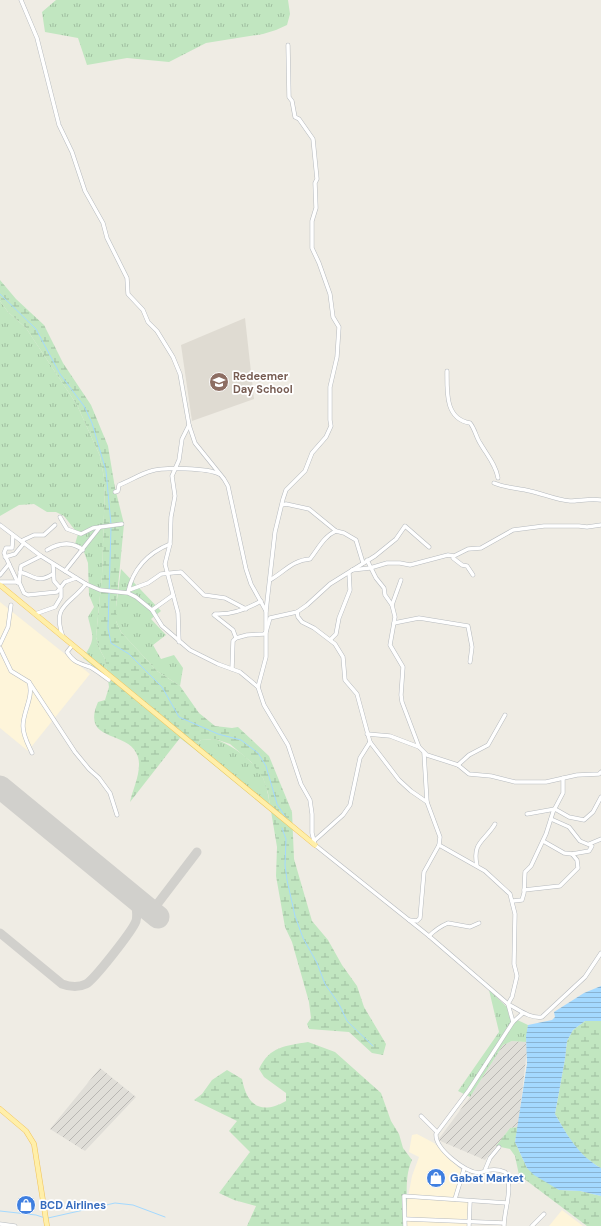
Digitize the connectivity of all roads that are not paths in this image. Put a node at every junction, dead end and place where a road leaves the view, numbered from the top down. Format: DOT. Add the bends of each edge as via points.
graph roads {
  1 [pos="21,0"];
  2 [pos="288,45"];
  3 [pos="447,371"];
  4 [pos="189,425"];
  5 [pos="175,469"];
  6 [pos="220,475"];
  7 [pos="498,478"];
  8 [pos="494,483"];
  9 [pos="115,492"];
  10 [pos="601,500"];
  11 [pos="282,505"];
  12 [pos="60,517"];
  13 [pos="122,524"];
  14 [pos="0,525"];
  15 [pos="55,525"];
  16 [pos="601,525"];
  17 [pos="100,527"];
  18 [pos="336,531"];
  19 [pos="12,535"];
  20 [pos="23,542"];
  21 [pos="170,544"];
  22 [pos="429,547"];
  23 [pos="47,550"];
  24 [pos="83,550"];
  25 [pos="40,556"];
  26 [pos="5,557"];
  27 [pos="453,558"];
  28 [pos="367,560"];
  29 [pos="363,563"];
  30 [pos="9,564"];
  31 [pos="53,564"];
  32 [pos="370,568"];
  33 [pos="65,571"];
  34 [pos="20,572"];
  35 [pos="350,572"];
  36 [pos="167,573"];
  37 [pos="53,574"];
  38 [pos="0,575"];
  39 [pos="473,575"];
  40 [pos="76,578"];
  41 [pos="270,580"];
  42 [pos="401,580"];
  43 [pos="19,583"];
  44 [pos="0,584"];
  45 [pos="86,584"];
  46 [pos="62,588"];
  47 [pos="128,591"];
  48 [pos="173,595"];
  49 [pos="261,601"];
  50 [pos="11,605"];
  51 [pos="392,605"];
  52 [pos="152,610"];
  53 [pos="246,610"];
  54 [pos="266,611"];
  55 [pos="297,612"];
  56 [pos="35,614"];
  57 [pos="394,623"];
  58 [pos="266,632"];
  59 [pos="63,638"];
  60 [pos="236,638"];
  61 [pos="331,639"];
  62 [pos="179,642"];
  63 [pos="0,644"];
  64 [pos="71,647"];
  65 [pos="0,648"];
  66 [pos="470,662"];
  67 [pos="232,669"];
  68 [pos="109,680"];
  69 [pos="29,682"];
  70 [pos="258,687"];
  71 [pos="505,715"];
  72 [pos="367,734"];
  73 [pos="370,742"];
  74 [pos="419,747"];
  75 [pos="32,753"];
  76 [pos="424,753"];
  77 [pos="458,765"];
  78 [pos="601,772"];
  79 [pos="563,778"];
  80 [pos="601,797"];
  81 [pos="427,802"];
  82 [pos="555,809"];
  83 [pos="527,814"];
  84 [pos="117,815"];
  85 [pos="551,819"];
  86 [pos="495,824"];
  87 [pos="601,839"];
  88 [pos="543,841"];
  89 [pos="315,843"];
  90 [pos="590,844"];
  91 [pos="439,845"];
  92 [pos="572,854"];
  93 [pos="477,866"];
  94 [pos="524,890"];
  95 [pos="513,901"];
  96 [pos="408,920"];
  97 [pos="479,923"];
  98 [pos="429,936"];
  99 [pos="601,953"];
  100 [pos="508,1004"];
  101 [pos="523,1013"];
  102 [pos="513,1022"];
  103 [pos="0,1109"];
  104 [pos="421,1116"];
  105 [pos="437,1132"];
  106 [pos="499,1146"];
  107 [pos="464,1169"];
  108 [pos="485,1170"];
  109 [pos="455,1199"];
  110 [pos="470,1202"];
  111 [pos="507,1203"];
  112 [pos="544,1214"];
  113 [pos="405,1219"];
  114 [pos="0,1224"];
  115 [pos="469,1224"];
  116 [pos="504,1224"];
  117 [pos="15,1226"];
  118 [pos="47,1226"];
  119 [pos="405,1226"];
  120 [pos="532,1226"];
  1 -- 4 [label="street" via="37,38 59,125 72,152 83,185 103,223 106,238 127,278 128,294 157,331 180,374"];
  2 -- 11 [label="street" via="289,97 295,117 313,139 316,152 314,157 318,179 315,183 317,202 312,221 312,248 330,294 333,317 339,327 339,342 330,387 331,426 326,438 312,453 305,471 286,490"];
  3 -- 7 [label="street" via="452,412 456,418 470,423 497,469"];
  4 -- 5 [label="street" via="182,439"];
  4 -- 6 [label="street" via="195,443"];
  5 -- 6 [label="street" via="216,472"];
  5 -- 9 [label="street" via="161,468 149,471 119,485 118,491"];
  5 -- 21 [label="street" via="172,476 175,496"];
  6 -- 49 [label="street" via="228,486 246,569"];
  8 -- 10 [label="street" via="555,499"];
  11 -- 18 [label="street" via="309,509"];
  11 -- 41 [label="street" via="275,532"];
  12 -- 17 [label="street" via="68,529 81,534"];
  13 -- 17 [label="street"];
  14 -- 19 [label="street"];
  15 -- 20 [label="street" via="47,533 34,535"];
  16 -- 32 [label="street" via="544,526 513,530 481,548 468,549 454,556 448,555 410,566 387,563"];
  17 -- 24 [label="street"];
  18 -- 29 [label="street" via="356,540"];
  18 -- 41 [label="street" via="330,533 318,545 310,559 303,559 288,566"];
  19 -- 20 [label="street"];
  19 -- 26 [label="street" via="13,546 6,548"];
  20 -- 25 [label="street"];
  20 -- 26 [label="street" via="15,554"];
  21 -- 36 [label="street" via="165,564"];
  21 -- 47 [label="street" via="142,562 139,570 133,575"];
  22 -- 28 [label="street" via="405,526 396,539"];
  23 -- 24 [label="street" via="56,545 66,544 76,545"];
  24 -- 33 [label="street"];
  25 -- 31 [label="street"];
  25 -- 34 [label="street" via="23,564"];
  26 -- 30 [label="street"];
  27 -- 39 [label="street" via="467,566"];
  28 -- 29 [label="street"];
  28 -- 32 [label="street"];
  29 -- 35 [label="street"];
  30 -- 38 [label="street"];
  30 -- 43 [label="street"];
  31 -- 33 [label="street"];
  31 -- 37 [label="street"];
  32 -- 35 [label="street"];
  32 -- 51 [label="street"];
  33 -- 40 [label="street"];
  34 -- 37 [label="street" via="38,579"];
  34 -- 43 [label="street"];
  35 -- 55 [label="street" via="330,584"];
  35 -- 61 [label="street" via="350,590 336,634"];
  36 -- 47 [label="street"];
  36 -- 48 [label="street"];
  36 -- 53 [label="street" via="181,572 204,595 225,598"];
  37 -- 46 [label="street" via="54,581"];
  40 -- 45 [label="street"];
  40 -- 46 [label="street" via="65,582"];
  41 -- 54 [label="street"];
  42 -- 51 [label="street"];
  43 -- 44 [label="street" via="5,581"];
  43 -- 46 [label="street" via="28,596 51,594"];
  44 -- 56 [label="main road"];
  45 -- 47 [label="street" via="100,590"];
  45 -- 59 [label="street" via="58,617"];
  46 -- 56 [label="street" via="61,597 55,607"];
  47 -- 52 [label="street"];
  48 -- 52 [label="street"];
  48 -- 62 [label="street" via="178,613"];
  49 -- 53 [label="street"];
  49 -- 54 [label="street"];
  50 -- 63 [label="street" via="8,627"];
  51 -- 57 [label="street"];
  52 -- 62 [label="street" via="162,626"];
  53 -- 60 [label="street" via="215,615 232,630"];
  54 -- 58 [label="street"];
  55 -- 58 [label="street" via="270,618"];
  55 -- 61 [label="street" via="302,622"];
  56 -- 59 [label="main road"];
  57 -- 66 [label="street" via="419,618 468,626 472,647"];
  57 -- 74 [label="street" via="390,645 403,668 402,702"];
  58 -- 60 [label="street"];
  58 -- 70 [label="street" via="266,657"];
  59 -- 89 [label="main road"];
  60 -- 67 [label="street" via="233,641"];
  61 -- 72 [label="street" via="343,657 345,680 357,694"];
  62 -- 67 [label="street"];
  64 -- 68 [label="street" via="67,652 73,659"];
  65 -- 69 [label="street" via="11,671"];
  67 -- 70 [label="street" via="240,672"];
  69 -- 75 [label="street" via="30,694 23,726"];
  69 -- 84 [label="street" via="75,752 110,793"];
  70 -- 89 [label="street" via="264,705 288,745 301,784 310,800"];
  71 -- 77 [label="street" via="488,745 468,754"];
  72 -- 73 [label="street"];
  72 -- 74 [label="street" via="390,736"];
  73 -- 81 [label="street" via="399,780"];
  73 -- 89 [label="street" via="360,758 350,805"];
  74 -- 76 [label="street"];
  76 -- 77 [label="street"];
  76 -- 81 [label="street"];
  77 -- 79 [label="street" via="470,774 515,782 546,782"];
  78 -- 79 [label="street"];
  79 -- 82 [label="street" via="563,794"];
  80 -- 82 [label="street" via="593,812 584,820 569,817"];
  81 -- 91 [label="street" via="440,837"];
  82 -- 83 [label="street"];
  82 -- 85 [label="street"];
  85 -- 88 [label="street"];
  85 -- 90 [label="street" via="569,827 580,841"];
  86 -- 93 [label="street" via="480,842 475,854"];
  87 -- 90 [label="street"];
  88 -- 92 [label="street" via="564,853"];
  88 -- 94 [label="street" via="531,866 525,872"];
  89 -- 96 [label="street"];
  90 -- 92 [label="street" via="592,846 589,851"];
  91 -- 93 [label="street"];
  91 -- 96 [label="street" via="424,872 420,918 417,921"];
  92 -- 94 [label="street" via="578,860 578,868 560,886"];
  93 -- 95 [label="street" via="495,878"];
  94 -- 95 [label="street" via="522,900"];
  95 -- 100 [label="street" via="514,964 517,976"];
  96 -- 98 [label="street"];
  97 -- 98 [label="street" via="470,927 448,923 441,929 434,930"];
  98 -- 100 [label="street"];
  99 -- 101 [label="street" via="585,977 544,1016 535,1018"];
  100 -- 101 [label="street"];
  100 -- 102 [label="street"];
  101 -- 102 [label="street"];
  102 -- 105 [label="street" via="469,1090"];
  103 -- 118 [label="main road" via="26,1131 34,1144"];
  104 -- 105 [label="street"];
  105 -- 107 [label="street" via="437,1142"];
  106 -- 108 [label="street"];
  107 -- 108 [label="street" via="479,1173"];
  107 -- 109 [label="street"];
  108 -- 111 [label="street" via="505,1172 508,1180"];
  109 -- 110 [label="street"];
  109 -- 113 [label="street" via="404,1196"];
  110 -- 111 [label="street"];
  110 -- 115 [label="street"];
  111 -- 116 [label="street"];
  112 -- 120 [label="street"];
  113 -- 115 [label="street"];
  113 -- 119 [label="street"];
  114 -- 117 [label="street"];
  115 -- 116 [label="street"];
}
